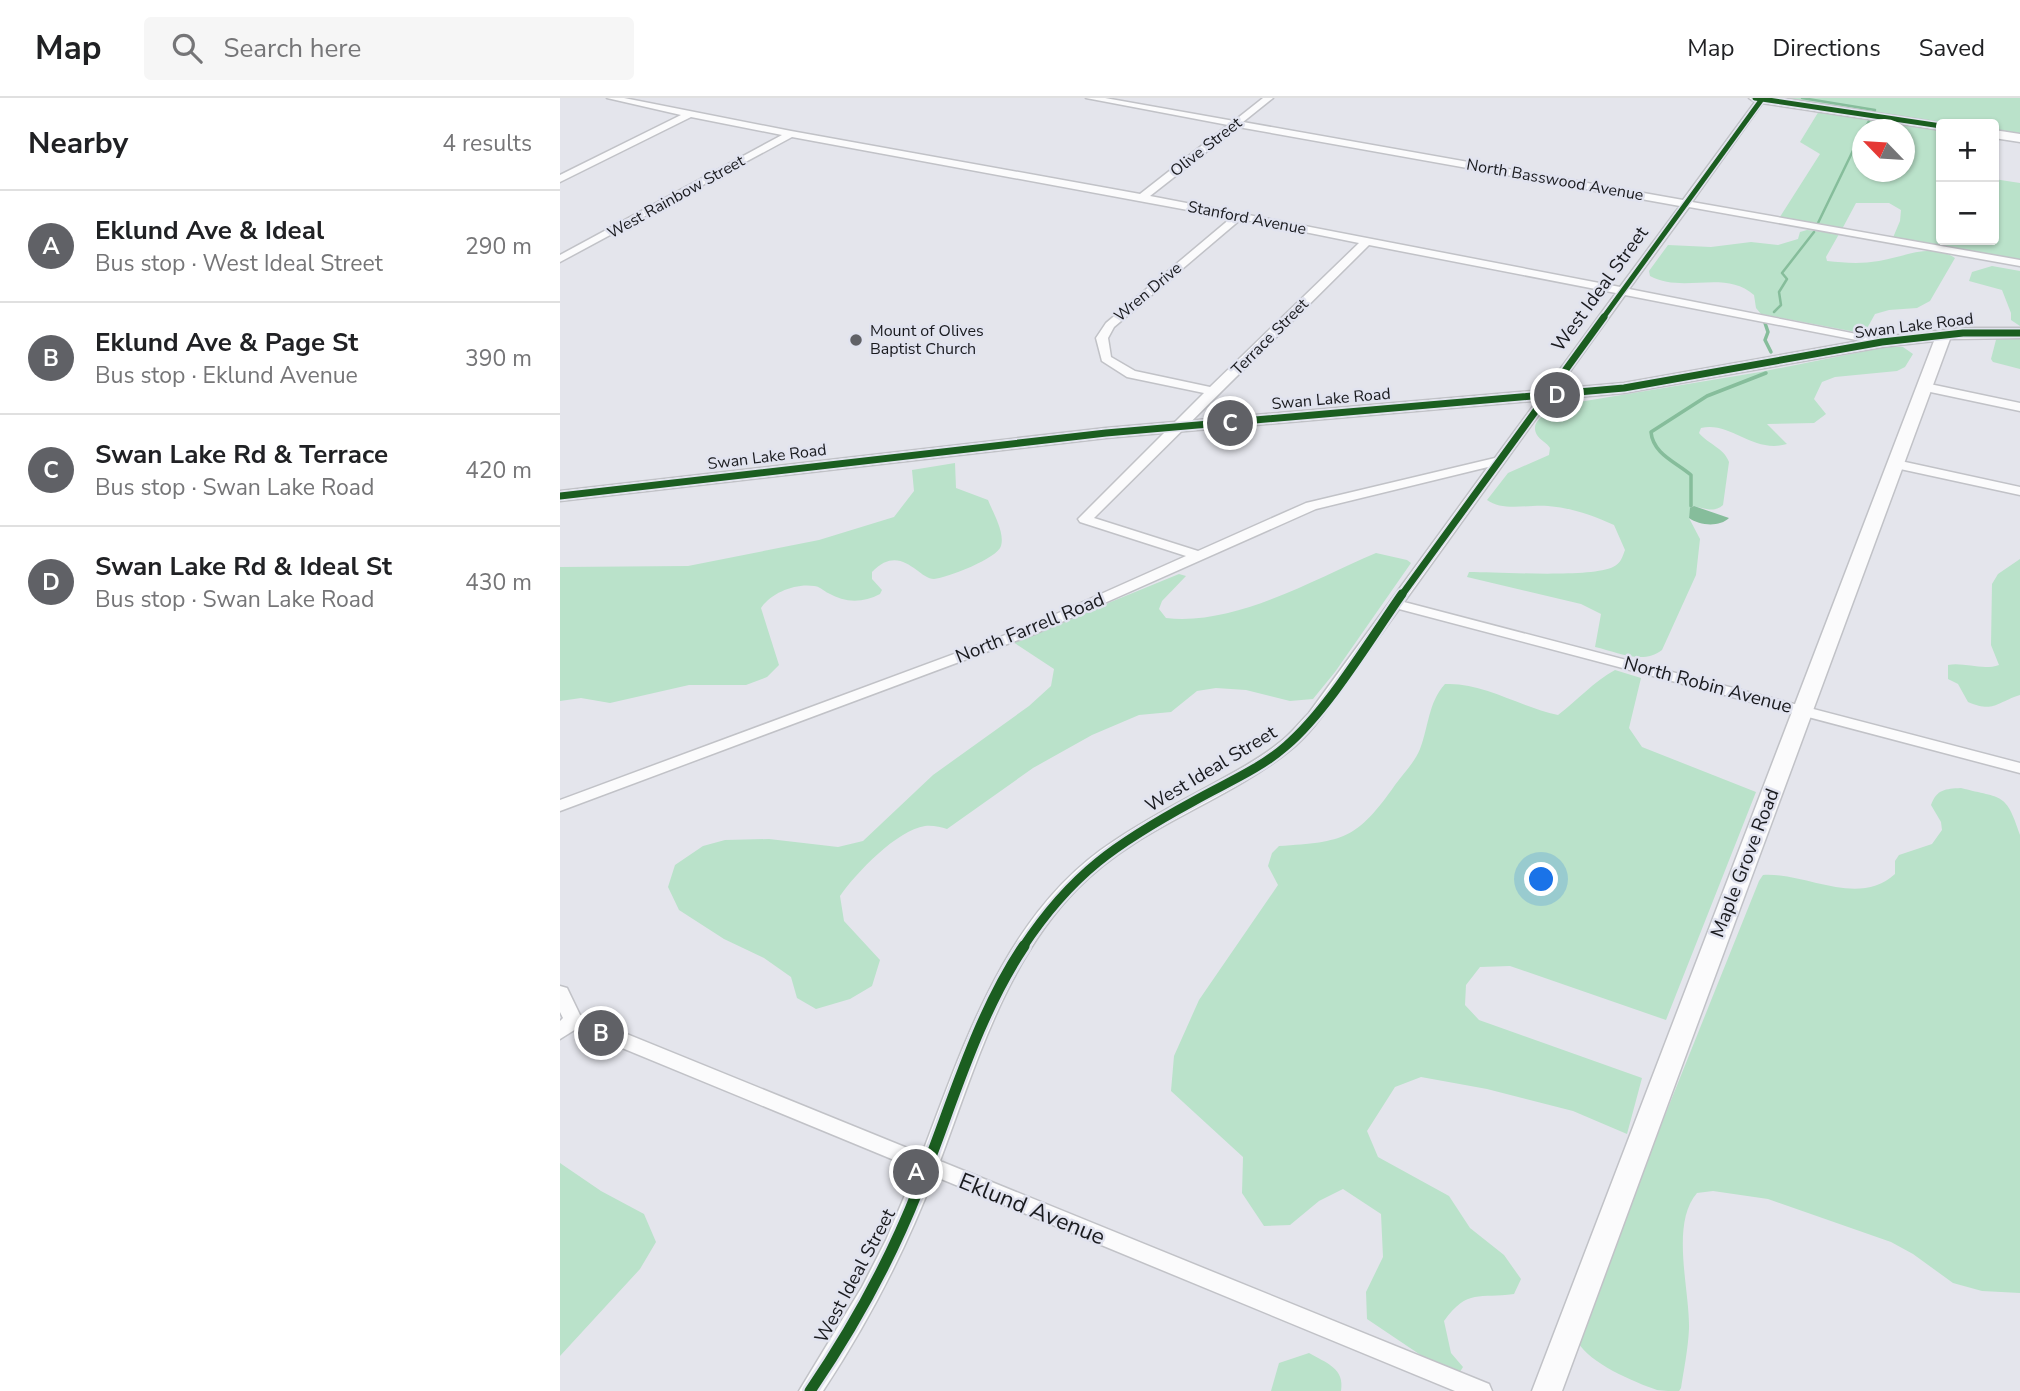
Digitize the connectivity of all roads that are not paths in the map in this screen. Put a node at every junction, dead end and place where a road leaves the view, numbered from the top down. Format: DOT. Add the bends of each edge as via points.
graph roads {
  1 [pos="611,98"];
  2 [pos="1090,98"];
  3 [pos="1269,98"];
  4 [pos="1759,99"];
  5 [pos="690,114"];
  6 [pos="1235,124"];
  7 [pos="1936,125"];
  8 [pos="791,134"];
  9 [pos="1999,135"];
  10 [pos="2020,138"];
  11 [pos="560,179"];
  12 [pos="1142,197"];
  13 [pos="1684,203"];
  14 [pos="1238,217"];
  15 [pos="1366,242"];
  16 [pos="560,260"];
  17 [pos="2020,263"];
  18 [pos="1622,290"];
  19 [pos="2020,333"];
  20 [pos="1944,334"];
  21 [pos="1882,342"];
  22 [pos="1925,387"];
  23 [pos="1215,392"];
  24 [pos="1544,396"];
  25 [pos="2020,407"];
  26 [pos="1176,426"];
  27 [pos="1501,460"];
  28 [pos="1896,464"];
  29 [pos="2020,491"];
  30 [pos="560,496"];
  31 [pos="1196,555"];
  32 [pos="1395,604"];
  33 [pos="1803,710"];
  34 [pos="2020,768"];
  35 [pos="560,806"];
  36 [pos="560,993"];
  37 [pos="566,1026"];
  38 [pos="927,1167"];
  39 [pos="810,1391"];
  40 [pos="1481,1391"];
  41 [pos="1547,1391"];
  1 -- 5 [label="street, Stanford Avenue"];
  2 -- 6 [label="street, North Basswood Avenue"];
  3 -- 6 [label="street, Olive Street"];
  4 -- 7 [label="main road"];
  4 -- 13 [label="street, West Ideal Street"];
  5 -- 8 [label="street, Stanford Avenue"];
  5 -- 11 [label="street"];
  6 -- 12 [label="street, Olive Street"];
  6 -- 13 [label="street, North Basswood Avenue"];
  8 -- 12 [label="street, Stanford Avenue"];
  8 -- 16 [label="street, West Rainbow Street"];
  9 -- 10 [label="main road"];
  12 -- 14 [label="street, Stanford Avenue"];
  13 -- 17 [label="street, North Basswood Avenue"];
  13 -- 18 [label="street, West Ideal Street"];
  14 -- 15 [label="street, Stanford Avenue"];
  14 -- 23 [label="street, Wren Drive" via="1110,325 1102,338 1106,359 1131,374"];
  15 -- 18 [label="street, Stanford Avenue"];
  15 -- 23 [label="street, Terrace Street"];
  18 -- 21 [label="street, Stanford Avenue"];
  18 -- 24 [label="street, West Ideal Street"];
  19 -- 20 [label="street, Swan Lake Road"];
  20 -- 21 [label="street, Swan Lake Road"];
  20 -- 22 [label="street, Maple Grove Road"];
  21 -- 24 [label="street, Swan Lake Road" via="1649,384"];
  22 -- 25 [label="street"];
  22 -- 28 [label="street, Maple Grove Road"];
  23 -- 26 [label="street, Terrace Street"];
  24 -- 26 [label="street, Swan Lake Road"];
  24 -- 27 [label="street, West Ideal Street"];
  26 -- 30 [label="street, Swan Lake Road"];
  26 -- 31 [label="street, Terrace Street" via="1084,520"];
  27 -- 31 [label="street, North Farrell Road" via="1311,506"];
  27 -- 32 [label="street, West Ideal Street"];
  28 -- 29 [label="street"];
  28 -- 33 [label="street, Maple Grove Road"];
  31 -- 35 [label="street, North Farrell Road" via="998,643"];
  32 -- 33 [label="street, North Robin Avenue"];
  32 -- 38 [label="street, West Ideal Street" via="1314,716 1286,746 1129,839 1068,887 1005,981"];
  33 -- 34 [label="street, North Robin Avenue"];
  33 -- 41 [label="street, Maple Grove Road"];
  36 -- 37 [label="street, Eklund Avenue"];
  37 -- 38 [label="street, Eklund Avenue"];
  38 -- 39 [label="street, West Ideal Street" via="883,1268"];
  38 -- 40 [label="street, Eklund Avenue"];
}
